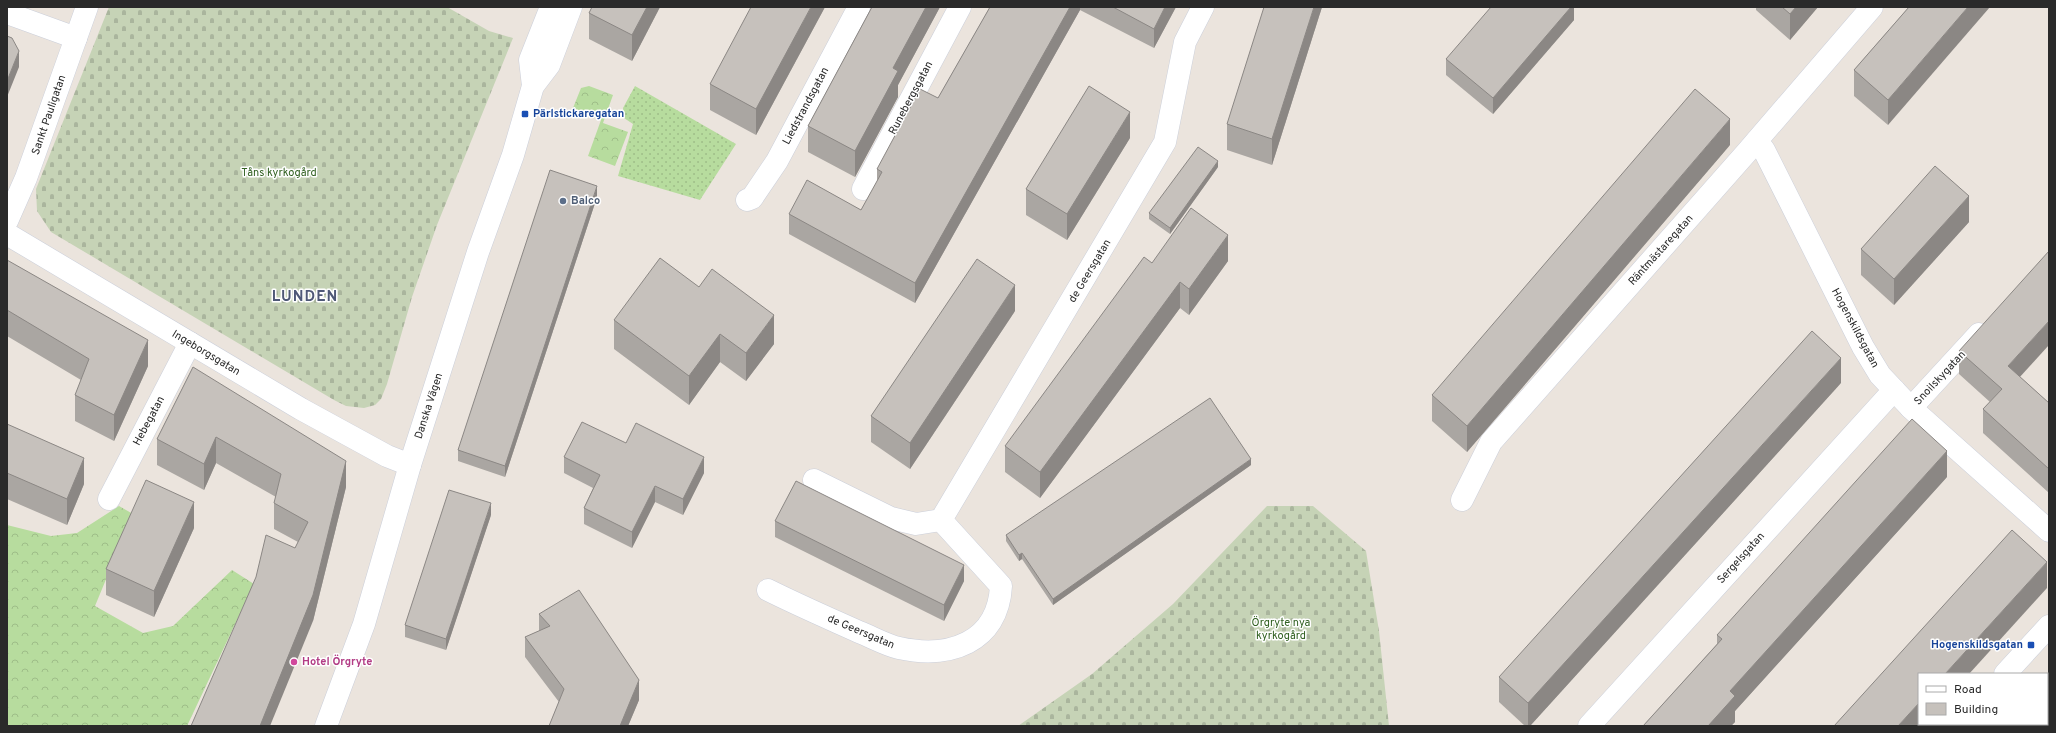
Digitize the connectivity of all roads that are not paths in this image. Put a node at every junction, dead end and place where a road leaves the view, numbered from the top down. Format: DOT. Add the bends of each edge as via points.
graph roads {
  1 [pos="87,7"];
  2 [pos="551,7"];
  3 [pos="571,7"];
  4 [pos="859,7"];
  5 [pos="960,7"];
  6 [pos="1203,7"];
  7 [pos="1872,7"];
  8 [pos="7,13"];
  9 [pos="76,38"];
  10 [pos="534,86"];
  11 [pos="1757,141"];
  12 [pos="863,189"];
  13 [pos="747,200"];
  14 [pos="7,221"];
  15 [pos="7,234"];
  16 [pos="1991,321"];
  17 [pos="190,343"];
  18 [pos="1894,390"];
  19 [pos="1911,408"];
  20 [pos="410,465"];
  21 [pos="814,480"];
  22 [pos="109,499"];
  23 [pos="1462,500"];
  24 [pos="941,520"];
  25 [pos="2049,531"];
  26 [pos="768,590"];
  27 [pos="2049,626"];
  28 [pos="2006,673"];
  29 [pos="326,726"];
  30 [pos="1589,726"];
  1 -- 9 [label="street, Sankt Pauligatan"];
  2 -- 10 [label="street, Danska Vägen" via="530,60"];
  3 -- 10 [label="street, Danska Vägen" via="550,65"];
  4 -- 13 [label="street, Liedstrandsgatan" via="777,161 752,198"];
  5 -- 12 [label="street, Runebergsgatan"];
  6 -- 24 [label="street, de Geersgatan" via="1185,42 1165,142"];
  7 -- 11 [label="street, Räntmästaregatan"];
  8 -- 9 [label="street"];
  9 -- 14 [label="street, Sankt Pauligatan" via="26,178"];
  10 -- 20 [label="street, Danska Vägen"];
  11 -- 18 [label="street, Hogenskildsgatan" via="1764,150 1863,348 1880,375"];
  11 -- 23 [label="street, Räntmästaregatan" via="1491,442"];
  15 -- 17 [label="street, Ingeborgsgatan"];
  16 -- 19 [label="street, Snoilskygatan"];
  17 -- 20 [label="street, Ingeborgsgatan" via="301,409 387,456"];
  17 -- 22 [label="street, Hebegatan"];
  18 -- 19 [label="street, Hogenskildsgatan"];
  18 -- 30 [label="street, Sergelsgatan"];
  19 -- 25 [label="street, Hogenskildsgatan"];
  20 -- 29 [label="street, Danska Vägen" via="364,624"];
  21 -- 24 [label="street" via="891,518 916,524"];
  24 -- 26 [label="street, de Geersgatan" via="1001,586 1000,603 993,620 984,632 967,644 937,652 898,648"];
  27 -- 28 [label="street"];
}
